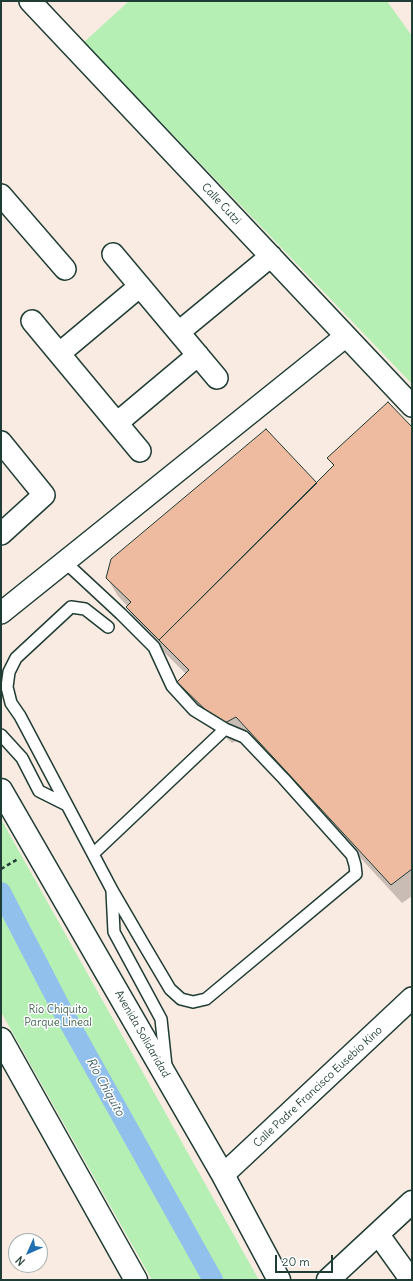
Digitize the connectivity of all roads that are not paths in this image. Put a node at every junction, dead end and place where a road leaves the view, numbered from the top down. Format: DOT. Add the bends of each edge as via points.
graph roads {
  1 [pos="39,4"];
  2 [pos="1,195"];
  3 [pos="113,254"];
  4 [pos="271,256"];
  5 [pos="65,269"];
  6 [pos="140,286"];
  7 [pos="32,321"];
  8 [pos="179,332"];
  9 [pos="346,336"];
  10 [pos="60,353"];
  11 [pos="198,355"];
  12 [pos="217,378"];
  13 [pos="412,406"];
  14 [pos="117,423"];
  15 [pos="1,442"];
  16 [pos="140,451"];
  17 [pos="1,534"];
  18 [pos="65,562"];
  19 [pos="1,613"];
  20 [pos="108,627"];
  21 [pos="226,729"];
  22 [pos="1,735"];
  23 [pos="1,790"];
  24 [pos="65,804"];
  25 [pos="93,854"];
  26 [pos="112,890"];
  27 [pos="412,998"];
  28 [pos="1,1038"];
  29 [pos="167,1078"];
  30 [pos="223,1176"];
  31 [pos="412,1202"];
  32 [pos="378,1234"];
  33 [pos="136,1280"];
  34 [pos="279,1280"];
  35 [pos="328,1280"];
  36 [pos="411,1280"];
  1 -- 4 [label="street, Calle Cutzi"];
  2 -- 5 [label="street"];
  3 -- 6 [label="street"];
  4 -- 8 [label="street"];
  4 -- 9 [label="street, Calle Cutzi"];
  6 -- 8 [label="street"];
  6 -- 10 [label="street"];
  7 -- 10 [label="street"];
  8 -- 11 [label="street"];
  9 -- 13 [label="street, Calle Cutzi"];
  9 -- 18 [label="street"];
  10 -- 14 [label="street"];
  11 -- 12 [label="street"];
  11 -- 14 [label="street"];
  14 -- 16 [label="street"];
  15 -- 17 [label="street" via="44,495"];
  18 -- 19 [label="street"];
  18 -- 21 [label="lane" via="154,647 172,686 194,710"];
  20 -- 24 [label="lane" via="85,609 71,606 16,658 9,672 11,703"];
  21 -- 25 [label="lane"];
  21 -- 26 [label="lane" via="244,738 284,779 352,855 356,874 206,999 193,1002 181,999 170,989"];
  22 -- 24 [label="lane" via="22,758 39,791"];
  23 -- 29 [label="main road, Avenida Solidaridad"];
  24 -- 25 [label="lane"];
  25 -- 26 [label="lane"];
  26 -- 29 [label="lane" via="114,932 161,1019"];
  27 -- 30 [label="street, Calle Padre Francisco Eusebio Kino"];
  28 -- 33 [label="main road"];
  29 -- 30 [label="main road, Avenida Solidaridad"];
  30 -- 34 [label="main road, Avenida Solidaridad"];
  31 -- 32 [label="main road"];
  32 -- 35 [label="main road"];
  32 -- 36 [label="street"];
}
